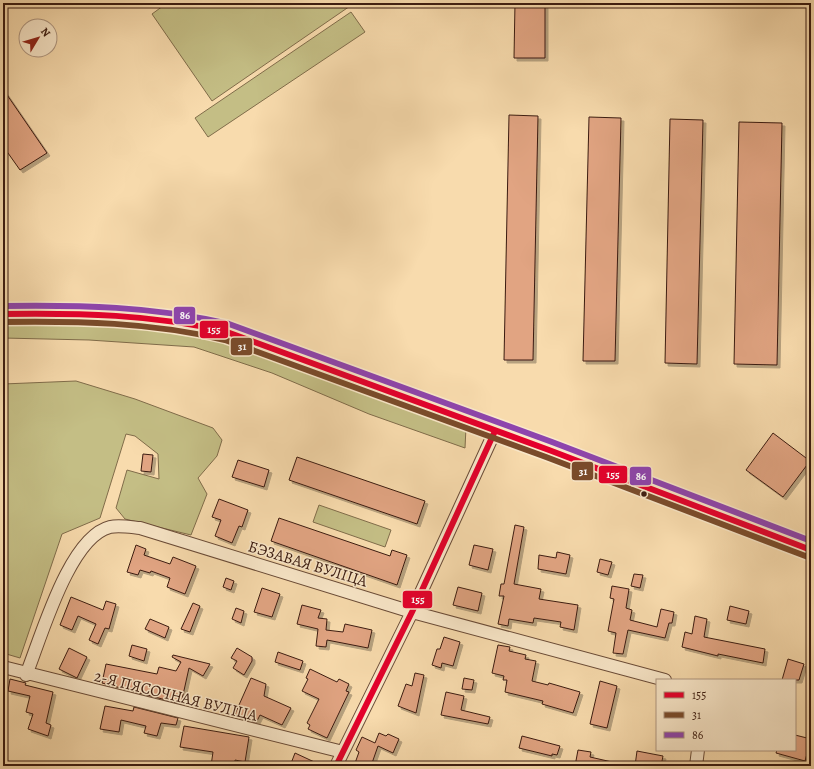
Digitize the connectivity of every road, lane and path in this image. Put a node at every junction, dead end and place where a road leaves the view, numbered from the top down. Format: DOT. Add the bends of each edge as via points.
graph roads {
  1 [pos="3,314"];
  2 [pos="495,430"];
  3 [pos="811,550"];
  4 [pos="412,612"];
  5 [pos="3,667"];
  6 [pos="26,674"];
  7 [pos="661,679"];
  8 [pos="698,751"];
  9 [pos="342,752"];
  10 [pos="336,766"];
  11 [pos="696,766"];
  1 -- 2 [label="main road" via="127,316 198,325 246,338"];
  2 -- 3 [label="main road"];
  2 -- 4 [label="street"];
  4 -- 6 [label="street, БЭЗАВАЯ ВУЛІЦА" via="140,528 110,527 91,538 75,557 64,576"];
  4 -- 7 [label="street, БЭЗАВАЯ ВУЛІЦА"];
  4 -- 9 [label="street"];
  5 -- 6 [label="street, 2-Я ПЯСОЧНАЯ ВУЛІЦА"];
  6 -- 9 [label="street, 2-Я ПЯСОЧНАЯ ВУЛІЦА"];
  8 -- 11 [label="street"];
  9 -- 10 [label="street"];
}
